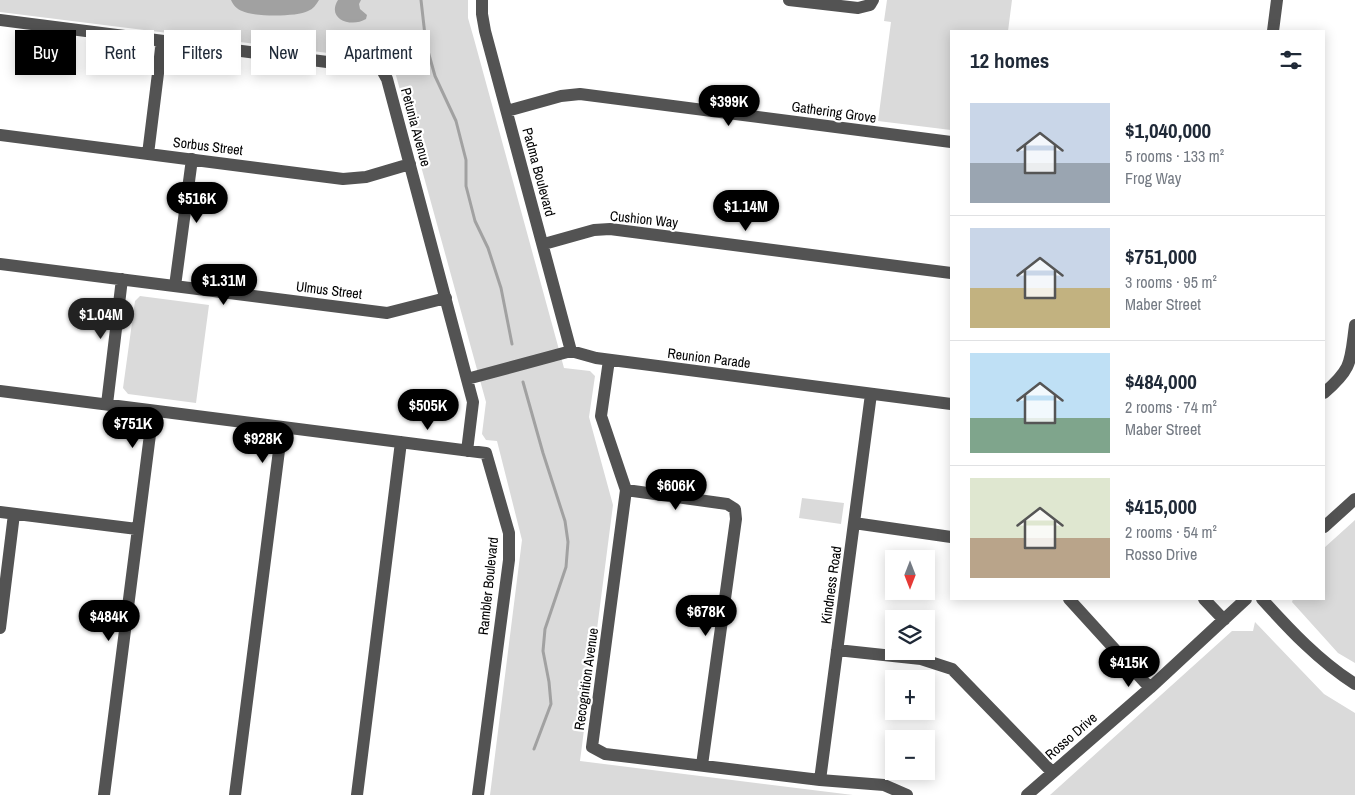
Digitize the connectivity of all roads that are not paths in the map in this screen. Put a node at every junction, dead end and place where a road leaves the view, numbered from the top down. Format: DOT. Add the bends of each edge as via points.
graph roads {
  1 [pos="482,0"];
  2 [pos="789,0"];
  3 [pos="873,0"];
  4 [pos="1277,0"];
  5 [pos="0,20"];
  6 [pos="1273,30"];
  7 [pos="162,40"];
  8 [pos="507,111"];
  9 [pos="0,135"];
  10 [pos="950,142"];
  11 [pos="148,154"];
  12 [pos="192,159"];
  13 [pos="410,164"];
  14 [pos="544,244"];
  15 [pos="0,264"];
  16 [pos="950,273"];
  17 [pos="122,279"];
  18 [pos="175,286"];
  19 [pos="446,298"];
  20 [pos="1355,325"];
  21 [pos="570,351"];
  22 [pos="609,360"];
  23 [pos="467,378"];
  24 [pos="0,391"];
  25 [pos="1325,392"];
  26 [pos="872,394"];
  27 [pos="107,404"];
  28 [pos="950,404"];
  29 [pos="152,411"];
  30 [pos="282,426"];
  31 [pos="401,442"];
  32 [pos="467,451"];
  33 [pos="626,490"];
  34 [pos="1355,499"];
  35 [pos="0,512"];
  36 [pos="14,514"];
  37 [pos="854,523"];
  38 [pos="1325,526"];
  39 [pos="137,529"];
  40 [pos="950,537"];
  41 [pos="1070,600"];
  42 [pos="1205,600"];
  43 [pos="1245,600"];
  44 [pos="1263,600"];
  45 [pos="1224,620"];
  46 [pos="0,628"];
  47 [pos="837,650"];
  48 [pos="1355,684"];
  49 [pos="1150,688"];
  50 [pos="702,765"];
  51 [pos="1052,772"];
  52 [pos="820,780"];
  53 [pos="104,795"];
  54 [pos="235,795"];
  55 [pos="357,795"];
  56 [pos="478,795"];
  57 [pos="907,795"];
  58 [pos="1027,795"];
  1 -- 8 [label="street, Padma Boulevard" via="483,23"];
  2 -- 3 [label="street" via="858,8 870,5"];
  4 -- 6 [label="street"];
  5 -- 7 [label="street, Petunia Avenue"];
  7 -- 11 [label="street"];
  7 -- 13 [label="street, Petunia Avenue" via="382,70"];
  8 -- 10 [label="street, Gathering Grove" via="580,94"];
  8 -- 14 [label="street, Padma Boulevard"];
  9 -- 11 [label="street, Sorbus Street"];
  11 -- 12 [label="street, Sorbus Street"];
  12 -- 13 [label="street, Sorbus Street" via="350,179"];
  12 -- 18 [label="street"];
  13 -- 19 [label="street, Petunia Avenue"];
  14 -- 16 [label="street, Cushion Way" via="594,230 610,229"];
  14 -- 21 [label="street, Padma Boulevard"];
  15 -- 17 [label="street, Ulmus Street"];
  17 -- 18 [label="street, Ulmus Street"];
  17 -- 27 [label="street"];
  18 -- 19 [label="street, Ulmus Street" via="387,313"];
  19 -- 23 [label="street, Petunia Avenue"];
  20 -- 25 [label="street" via="1350,364"];
  21 -- 22 [label="street, Reunion Parade"];
  21 -- 23 [label="street, Reunion Parade"];
  22 -- 26 [label="street, Reunion Parade"];
  22 -- 33 [label="street, Recognition Avenue" via="601,416"];
  23 -- 32 [label="street, Petunia Avenue" via="474,402"];
  24 -- 27 [label="street, Rambler Boulevard"];
  26 -- 28 [label="street, Reunion Parade"];
  26 -- 37 [label="street, Kindness Road"];
  27 -- 29 [label="street, Rambler Boulevard"];
  29 -- 30 [label="street, Rambler Boulevard"];
  29 -- 39 [label="street"];
  30 -- 31 [label="street, Rambler Boulevard"];
  30 -- 54 [label="street"];
  31 -- 32 [label="street, Rambler Boulevard"];
  31 -- 55 [label="street"];
  32 -- 56 [label="street, Rambler Boulevard" via="486,453 510,533"];
  33 -- 50 [label="street" via="726,504 735,509"];
  33 -- 50 [label="street, Recognition Avenue" via="592,747 605,754"];
  34 -- 38 [label="street"];
  35 -- 36 [label="street"];
  36 -- 39 [label="street"];
  36 -- 46 [label="street"];
  37 -- 40 [label="street"];
  37 -- 47 [label="street, Kindness Road"];
  39 -- 53 [label="street"];
  41 -- 49 [label="street"];
  42 -- 45 [label="street"];
  43 -- 45 [label="street, Rosso Drive"];
  44 -- 48 [label="street" via="1330,668"];
  45 -- 49 [label="street, Rosso Drive"];
  47 -- 51 [label="street" via="921,659 952,669"];
  47 -- 52 [label="street, Kindness Road"];
  49 -- 51 [label="street, Rosso Drive"];
  50 -- 52 [label="street, Recognition Avenue"];
  51 -- 58 [label="street, Rosso Drive"];
  52 -- 57 [label="street, Recognition Avenue" via="884,785"];
}
